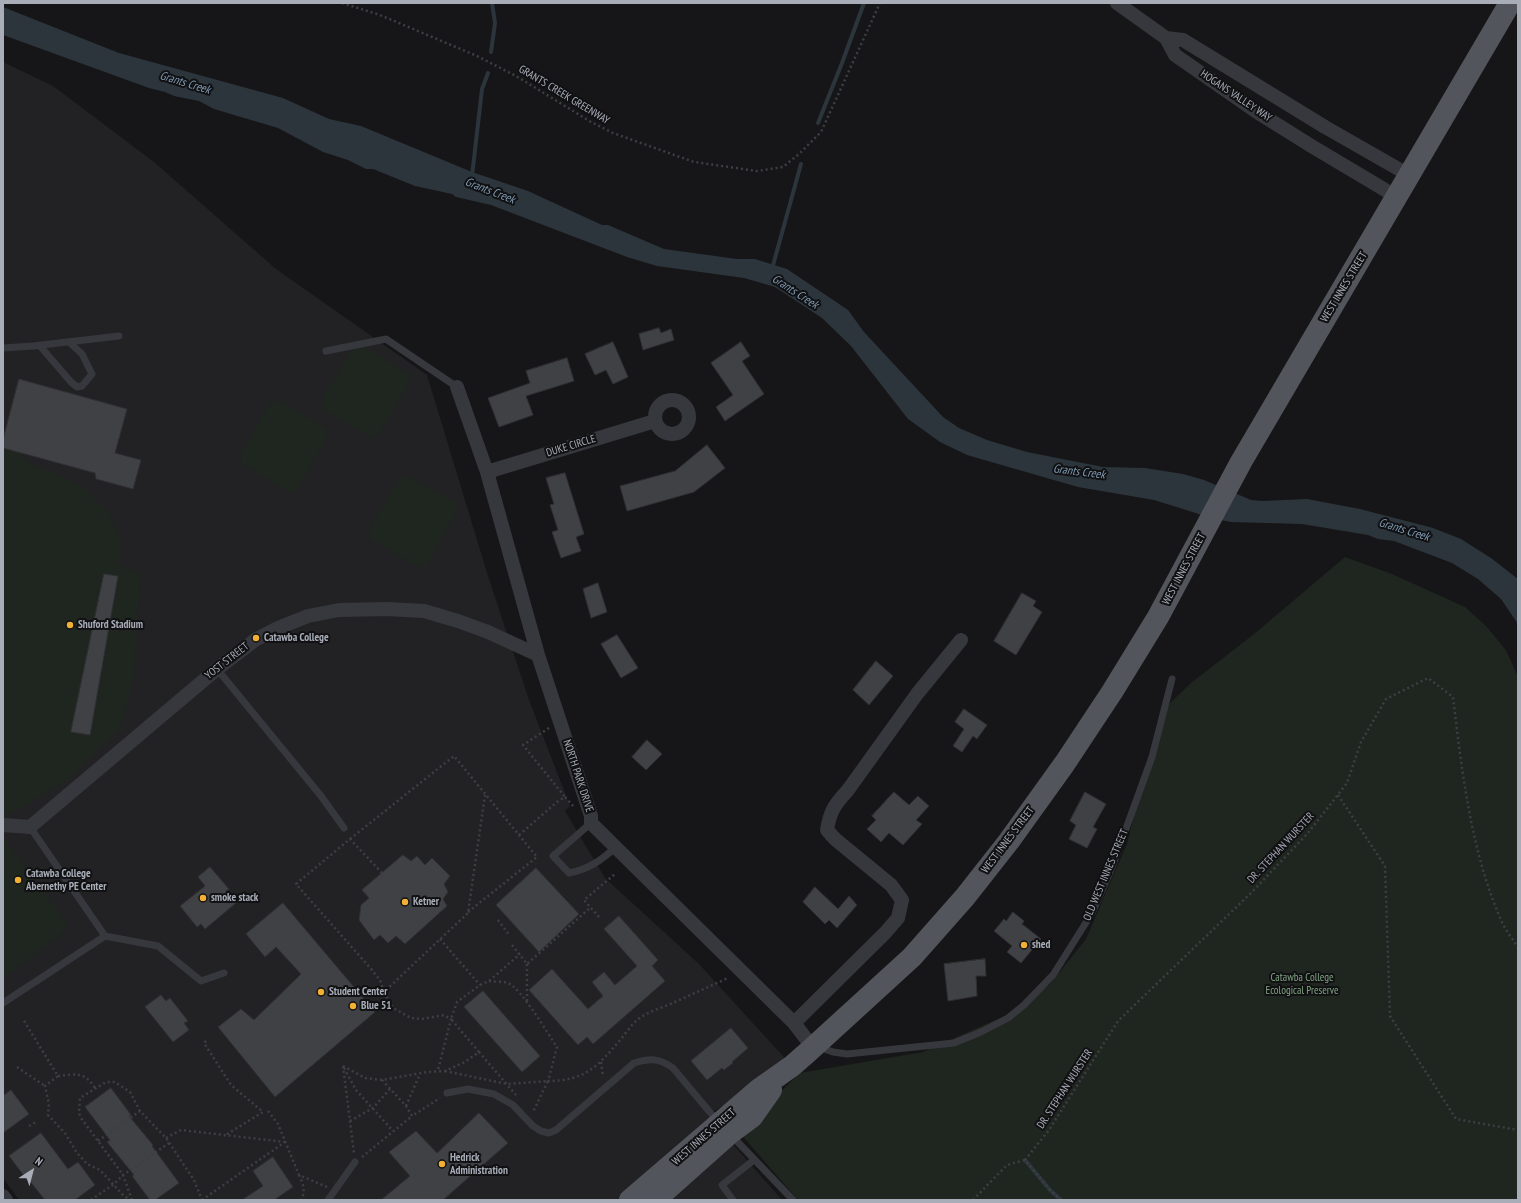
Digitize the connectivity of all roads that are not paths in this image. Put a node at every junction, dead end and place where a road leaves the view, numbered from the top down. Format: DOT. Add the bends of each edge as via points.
graph roads {
  1 [pos="1117,3"];
  2 [pos="1510,3"];
  3 [pos="1166,38"];
  4 [pos="1325,127"];
  5 [pos="1313,147"];
  6 [pos="1409,175"];
  7 [pos="1397,197"];
  8 [pos="119,336"];
  9 [pos="69,342"];
  10 [pos="40,346"];
  11 [pos="3,348"];
  12 [pos="326,350"];
  13 [pos="457,387"];
  14 [pos="655,421"];
  15 [pos="487,472"];
  16 [pos="960,640"];
  17 [pos="538,655"];
  18 [pos="217,669"];
  19 [pos="1172,679"];
  20 [pos="3,825"];
  21 [pos="589,825"];
  22 [pos="30,827"];
  23 [pos="344,828"];
  24 [pos="616,848"];
  25 [pos="105,936"];
  26 [pos="224,973"];
  27 [pos="3,1003"];
  28 [pos="794,1023"];
  29 [pos="814,1047"];
  30 [pos="447,1093"];
  31 [pos="725,1129"];
  32 [pos="754,1160"];
  33 [pos="355,1162"];
  34 [pos="3,1196"];
  35 [pos="6,1200"];
  36 [pos="328,1200"];
  37 [pos="630,1200"];
  38 [pos="655,1200"];
  39 [pos="733,1200"];
  40 [pos="793,1200"];
  1 -- 3 [label="street, HOGANS VALLEY WAY"];
  2 -- 6 [label="main road, WEST INNES STREET"];
  3 -- 4 [label="street, HOGANS VALLEY WAY" via="1183,40"];
  3 -- 5 [label="street, HOGANS VALLEY WAY" via="1175,55"];
  4 -- 5 [label="street"];
  4 -- 6 [label="street, HOGANS VALLEY WAY"];
  5 -- 7 [label="street, HOGANS VALLEY WAY"];
  6 -- 7 [label="main road, WEST INNES STREET"];
  7 -- 29 [label="main road, WEST INNES STREET" via="1242,462 1158,617 1065,763 965,898 912,956"];
  8 -- 9 [label="lane"];
  9 -- 10 [label="lane"];
  9 -- 10 [label="lane" via="82,354 92,374 78,387"];
  10 -- 11 [label="lane"];
  12 -- 13 [label="lane" via="386,339"];
  13 -- 15 [label="street, NORTH PARK DRIVE"];
  14 -- 15 [label="street, DUKE CIRCLE"];
  15 -- 17 [label="street, NORTH PARK DRIVE"];
  16 -- 28 [label="street" via="836,803 830,815 827,830 891,885 902,900 898,918"];
  17 -- 18 [label="street, YOST STREET" via="488,632 424,611 339,610 308,616 278,628 254,640"];
  17 -- 21 [label="street, NORTH PARK DRIVE" via="591,816"];
  18 -- 22 [label="street, YOST STREET"];
  18 -- 23 [label="lane" via="321,796"];
  19 -- 29 [label="lane, OLD WEST INNES STREET" via="1152,757 1111,870 1092,913 1053,975 1024,1005 1008,1018 954,1043 848,1054"];
  20 -- 22 [label="street"];
  21 -- 24 [label="street, NORTH PARK DRIVE"];
  21 -- 24 [label="lane" via="553,856 569,873 583,870"];
  22 -- 25 [label="lane"];
  24 -- 28 [label="street, NORTH PARK DRIVE"];
  25 -- 26 [label="lane" via="158,946 201,981"];
  25 -- 27 [label="lane"];
  28 -- 29 [label="street, NORTH PARK DRIVE"];
  29 -- 31 [label="main road, WEST INNES STREET" via="780,1075 752,1118"];
  30 -- 31 [label="lane" via="468,1089 494,1094 513,1105 540,1131 549,1133 556,1130 634,1063 654,1060 664,1062 673,1068"];
  31 -- 32 [label="lane"];
  31 -- 37 [label="main road, WEST INNES STREET"];
  31 -- 38 [label="main road, WEST INNES STREET"];
  32 -- 39 [label="lane" via="722,1185"];
  32 -- 40 [label="lane"];
  33 -- 36 [label="lane"];
  34 -- 35 [label="street"];
}
